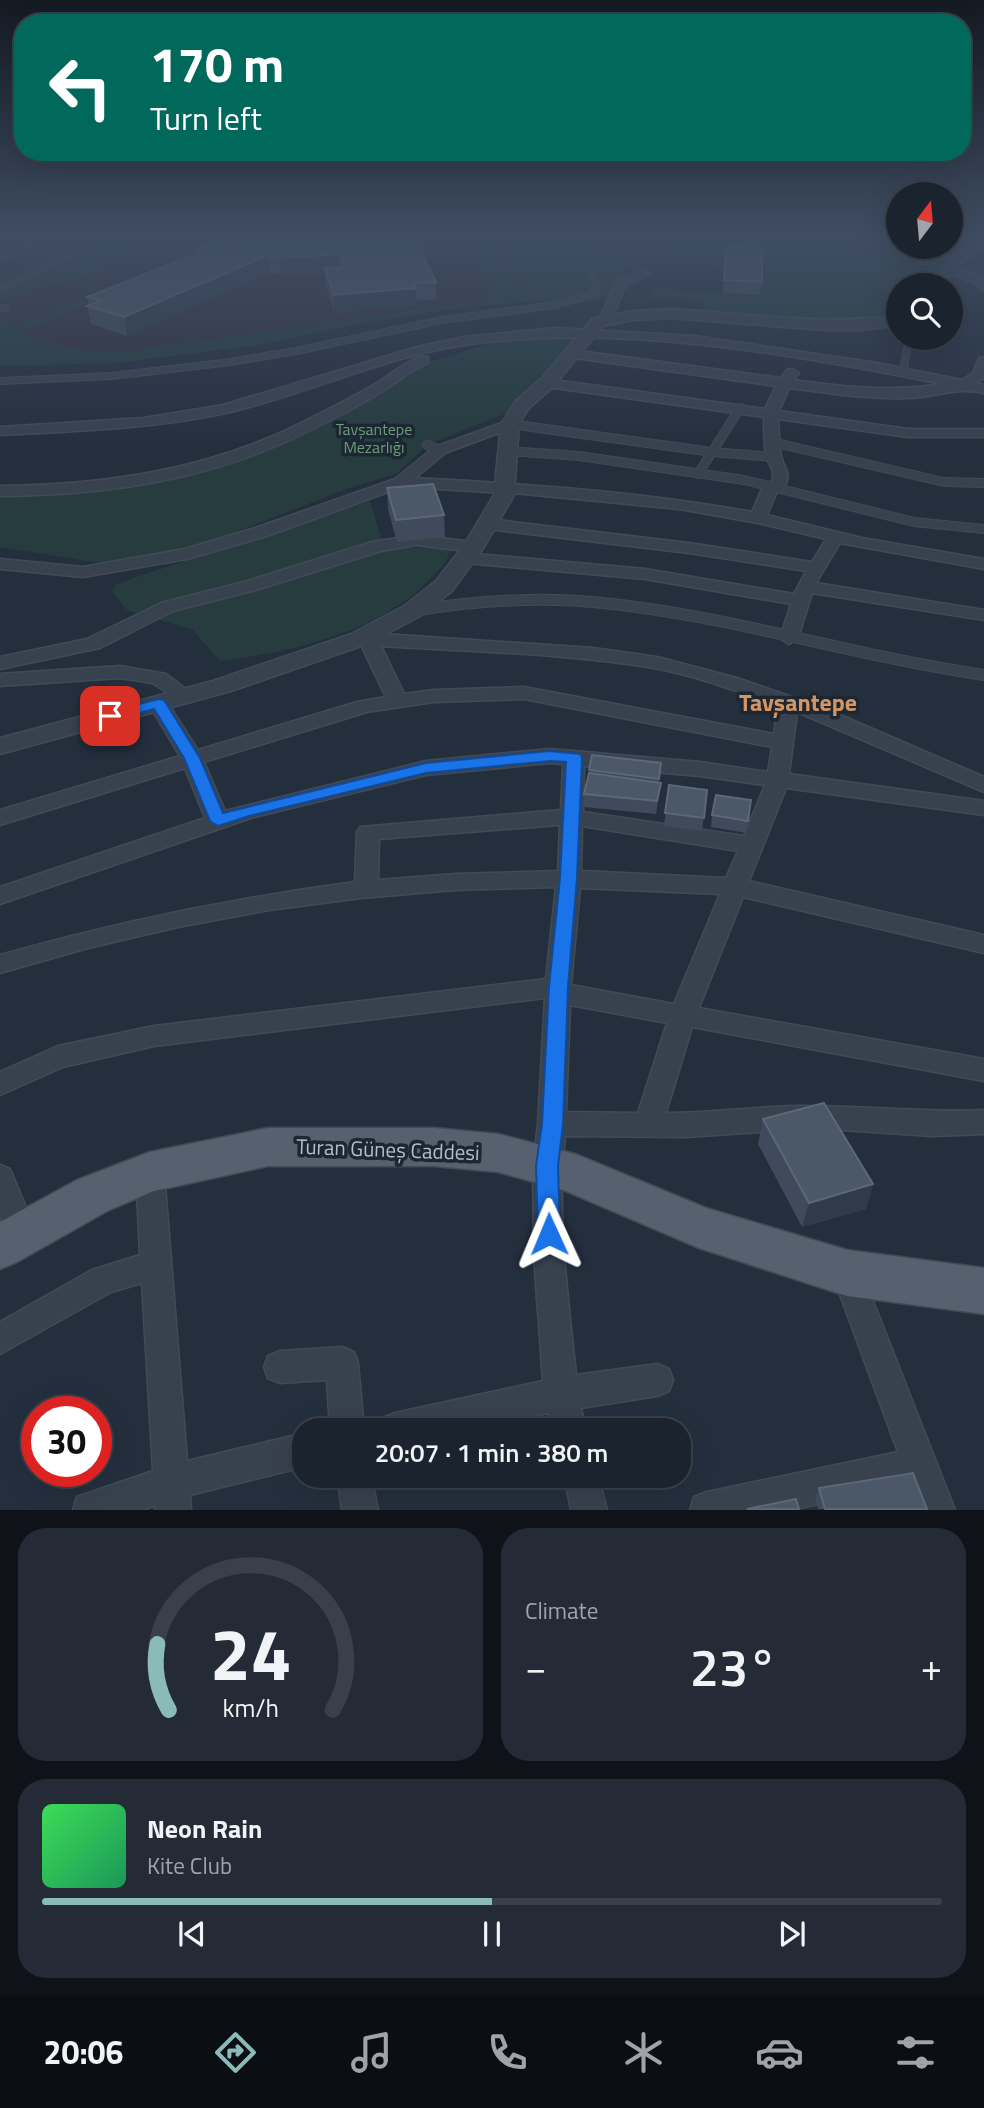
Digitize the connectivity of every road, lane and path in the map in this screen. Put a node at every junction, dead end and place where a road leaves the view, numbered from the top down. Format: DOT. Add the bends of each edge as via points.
graph roads {
  1 [pos="555,304"];
  2 [pos="612,304"];
  3 [pos="605,320"];
  4 [pos="886,321"];
  5 [pos="587,333"];
  6 [pos="506,336"];
  7 [pos="907,350"];
  8 [pos="572,354"];
  9 [pos="802,356"];
  10 [pos="984,361"];
  11 [pos="904,372"];
  12 [pos="0,381"];
  13 [pos="547,383"];
  14 [pos="786,383"];
  15 [pos="964,385"];
  16 [pos="984,389"];
  17 [pos="740,408"];
  18 [pos="771,413"];
  19 [pos="510,424"];
  20 [pos="0,430"];
  21 [pos="984,433"];
  22 [pos="774,450"];
  23 [pos="508,452"];
  24 [pos="712,452"];
  25 [pos="698,474"];
  26 [pos="401,482"];
  27 [pos="984,483"];
  28 [pos="771,486"];
  29 [pos="506,488"];
  30 [pos="0,491"];
  31 [pos="758,517"];
  32 [pos="488,524"];
  33 [pos="984,529"];
  34 [pos="836,536"];
  35 [pos="469,552"];
  36 [pos="0,564"];
  37 [pos="984,564"];
  38 [pos="817,568"];
  39 [pos="803,594"];
  40 [pos="412,611"];
  41 [pos="984,615"];
  42 [pos="789,638"];
  43 [pos="363,639"];
  44 [pos="0,663"];
  45 [pos="984,675"];
  46 [pos="0,680"];
  47 [pos="184,696"];
  48 [pos="398,702"];
  49 [pos="788,702"];
  50 [pos="159,703"];
  51 [pos="782,742"];
  52 [pos="0,746"];
  53 [pos="192,758"];
  54 [pos="574,758"];
  55 [pos="778,780"];
  56 [pos="980,782"];
  57 [pos="984,808"];
  58 [pos="570,817"];
  59 [pos="0,818"];
  60 [pos="218,821"];
  61 [pos="751,845"];
  62 [pos="569,878"];
  63 [pos="734,887"];
  64 [pos="366,891"];
  65 [pos="0,896"];
  66 [pos="984,944"];
  67 [pos="0,964"];
  68 [pos="559,990"];
  69 [pos="682,1017"];
  70 [pos="984,1070"];
  71 [pos="0,1084"];
  72 [pos="984,1122"];
  73 [pos="648,1125"];
  74 [pos="550,1145"];
  75 [pos="149,1172"];
  76 [pos="0,1178"];
  77 [pos="11,1241"];
  78 [pos="154,1265"];
  79 [pos="847,1273"];
  80 [pos="984,1291"];
  81 [pos="0,1339"];
  82 [pos="280,1367"];
  83 [pos="657,1380"];
  84 [pos="561,1394"];
  85 [pos="345,1418"];
  86 [pos="450,1418"];
  87 [pos="566,1418"];
  88 [pos="292,1454"];
  89 [pos="920,1464"];
  90 [pos="356,1488"];
  91 [pos="584,1488"];
  92 [pos="173,1496"];
  93 [pos="90,1510"];
  94 [pos="360,1510"];
  95 [pos="589,1510"];
  96 [pos="707,1510"];
  97 [pos="937,1510"];
  1 -- 12 [label="lane" via="429,322 268,355 136,373"];
  2 -- 3 [label="street"];
  3 -- 4 [label="street" via="671,316 849,326"];
  3 -- 5 [label="street"];
  5 -- 6 [label="street"];
  5 -- 8 [label="street"];
  5 -- 9 [label="street" via="676,337"];
  6 -- 20 [label="street" via="421,350 224,409 144,422"];
  6 -- 30 [label="street" via="407,365 386,384 290,435 188,471 52,489"];
  7 -- 11 [label="lane"];
  8 -- 13 [label="street"];
  8 -- 14 [label="street"];
  9 -- 11 [label="street"];
  9 -- 14 [label="street"];
  10 -- 15 [label="street" via="979,375"];
  11 -- 15 [label="street"];
  13 -- 17 [label="street"];
  13 -- 19 [label="street" via="522,405"];
  14 -- 15 [label="street" via="909,394"];
  14 -- 18 [label="street"];
  15 -- 16 [label="street"];
  17 -- 18 [label="street"];
  17 -- 24 [label="lane"];
  18 -- 21 [label="street" via="908,433"];
  18 -- 22 [label="street"];
  19 -- 23 [label="street"];
  19 -- 24 [label="lane"];
  19 -- 26 [label="street" via="434,447"];
  22 -- 24 [label="lane"];
  22 -- 27 [label="lane" via="944,482"];
  22 -- 28 [label="street" via="782,478"];
  23 -- 25 [label="lane" via="579,456"];
  23 -- 29 [label="street"];
  24 -- 25 [label="lane"];
  25 -- 28 [label="lane"];
  26 -- 29 [label="street"];
  26 -- 36 [label="street" via="187,554 83,572"];
  28 -- 31 [label="street"];
  28 -- 33 [label="lane" via="915,522"];
  29 -- 31 [label="street" via="679,504"];
  29 -- 32 [label="street"];
  31 -- 34 [label="street"];
  32 -- 35 [label="street"];
  32 -- 38 [label="street"];
  34 -- 37 [label="street"];
  34 -- 38 [label="street"];
  35 -- 39 [label="street"];
  35 -- 40 [label="street" via="444,586"];
  35 -- 44 [label="street" via="416,540 378,546 167,607 93,644"];
  38 -- 39 [label="street"];
  39 -- 41 [label="street"];
  39 -- 42 [label="street"];
  40 -- 42 [label="lane" via="519,599 593,602 656,610"];
  40 -- 43 [label="street"];
  42 -- 45 [label="lane"];
  43 -- 47 [label="street"];
  43 -- 48 [label="street"];
  43 -- 49 [label="street" via="593,654 657,663"];
  46 -- 47 [label="street" via="120,672 159,678"];
  47 -- 50 [label="street"];
  48 -- 51 [label="street" via="524,693"];
  48 -- 53 [label="street" via="364,706"];
  49 -- 51 [label="street"];
  49 -- 56 [label="street"];
  50 -- 52 [label="street"];
  50 -- 53 [label="street"];
  51 -- 55 [label="street"];
  53 -- 59 [label="street"];
  53 -- 60 [label="street"];
  54 -- 55 [label="street"];
  54 -- 58 [label="street"];
  54 -- 60 [label="street" via="550,756 426,768"];
  55 -- 57 [label="street"];
  55 -- 61 [label="street"];
  58 -- 61 [label="street"];
  58 -- 62 [label="street"];
  58 -- 64 [label="street" via="368,832"];
  60 -- 65 [label="street"];
  61 -- 63 [label="street"];
  62 -- 63 [label="street"];
  62 -- 64 [label="street"];
  62 -- 68 [label="street"];
  63 -- 66 [label="street"];
  63 -- 69 [label="street"];
  64 -- 67 [label="street" via="306,896 78,940"];
  68 -- 69 [label="street"];
  68 -- 71 [label="street" via="154,1036 58,1057"];
  68 -- 74 [label="street"];
  69 -- 70 [label="street"];
  69 -- 73 [label="street"];
  72 -- 73 [label="street" via="792,1118"];
  73 -- 74 [label="street"];
  74 -- 75 [label="main road, Turan Güneş Caddesi" via="498,1153 434,1147 268,1147"];
  74 -- 79 [label="main road, Turan Güneş Caddesi" via="575,1174 699,1227"];
  74 -- 84 [label="street" via="550,1257"];
  75 -- 77 [label="main road, Turan Güneş Caddesi" via="93,1195"];
  75 -- 78 [label="street"];
  76 -- 77 [label="street"];
  78 -- 81 [label="street" via="103,1280"];
  78 -- 92 [label="street"];
  79 -- 80 [label="main road, Turan Güneş Caddesi"];
  79 -- 89 [label="street"];
  82 -- 85 [label="street" via="342,1363"];
  83 -- 84 [label="street"];
  84 -- 86 [label="street"];
  84 -- 87 [label="street"];
  88 -- 92 [label="street"];
  89 -- 96 [label="street"];
  89 -- 97 [label="street"];
  90 -- 94 [label="street"];
  91 -- 95 [label="street"];
  92 -- 93 [label="street"];
}
